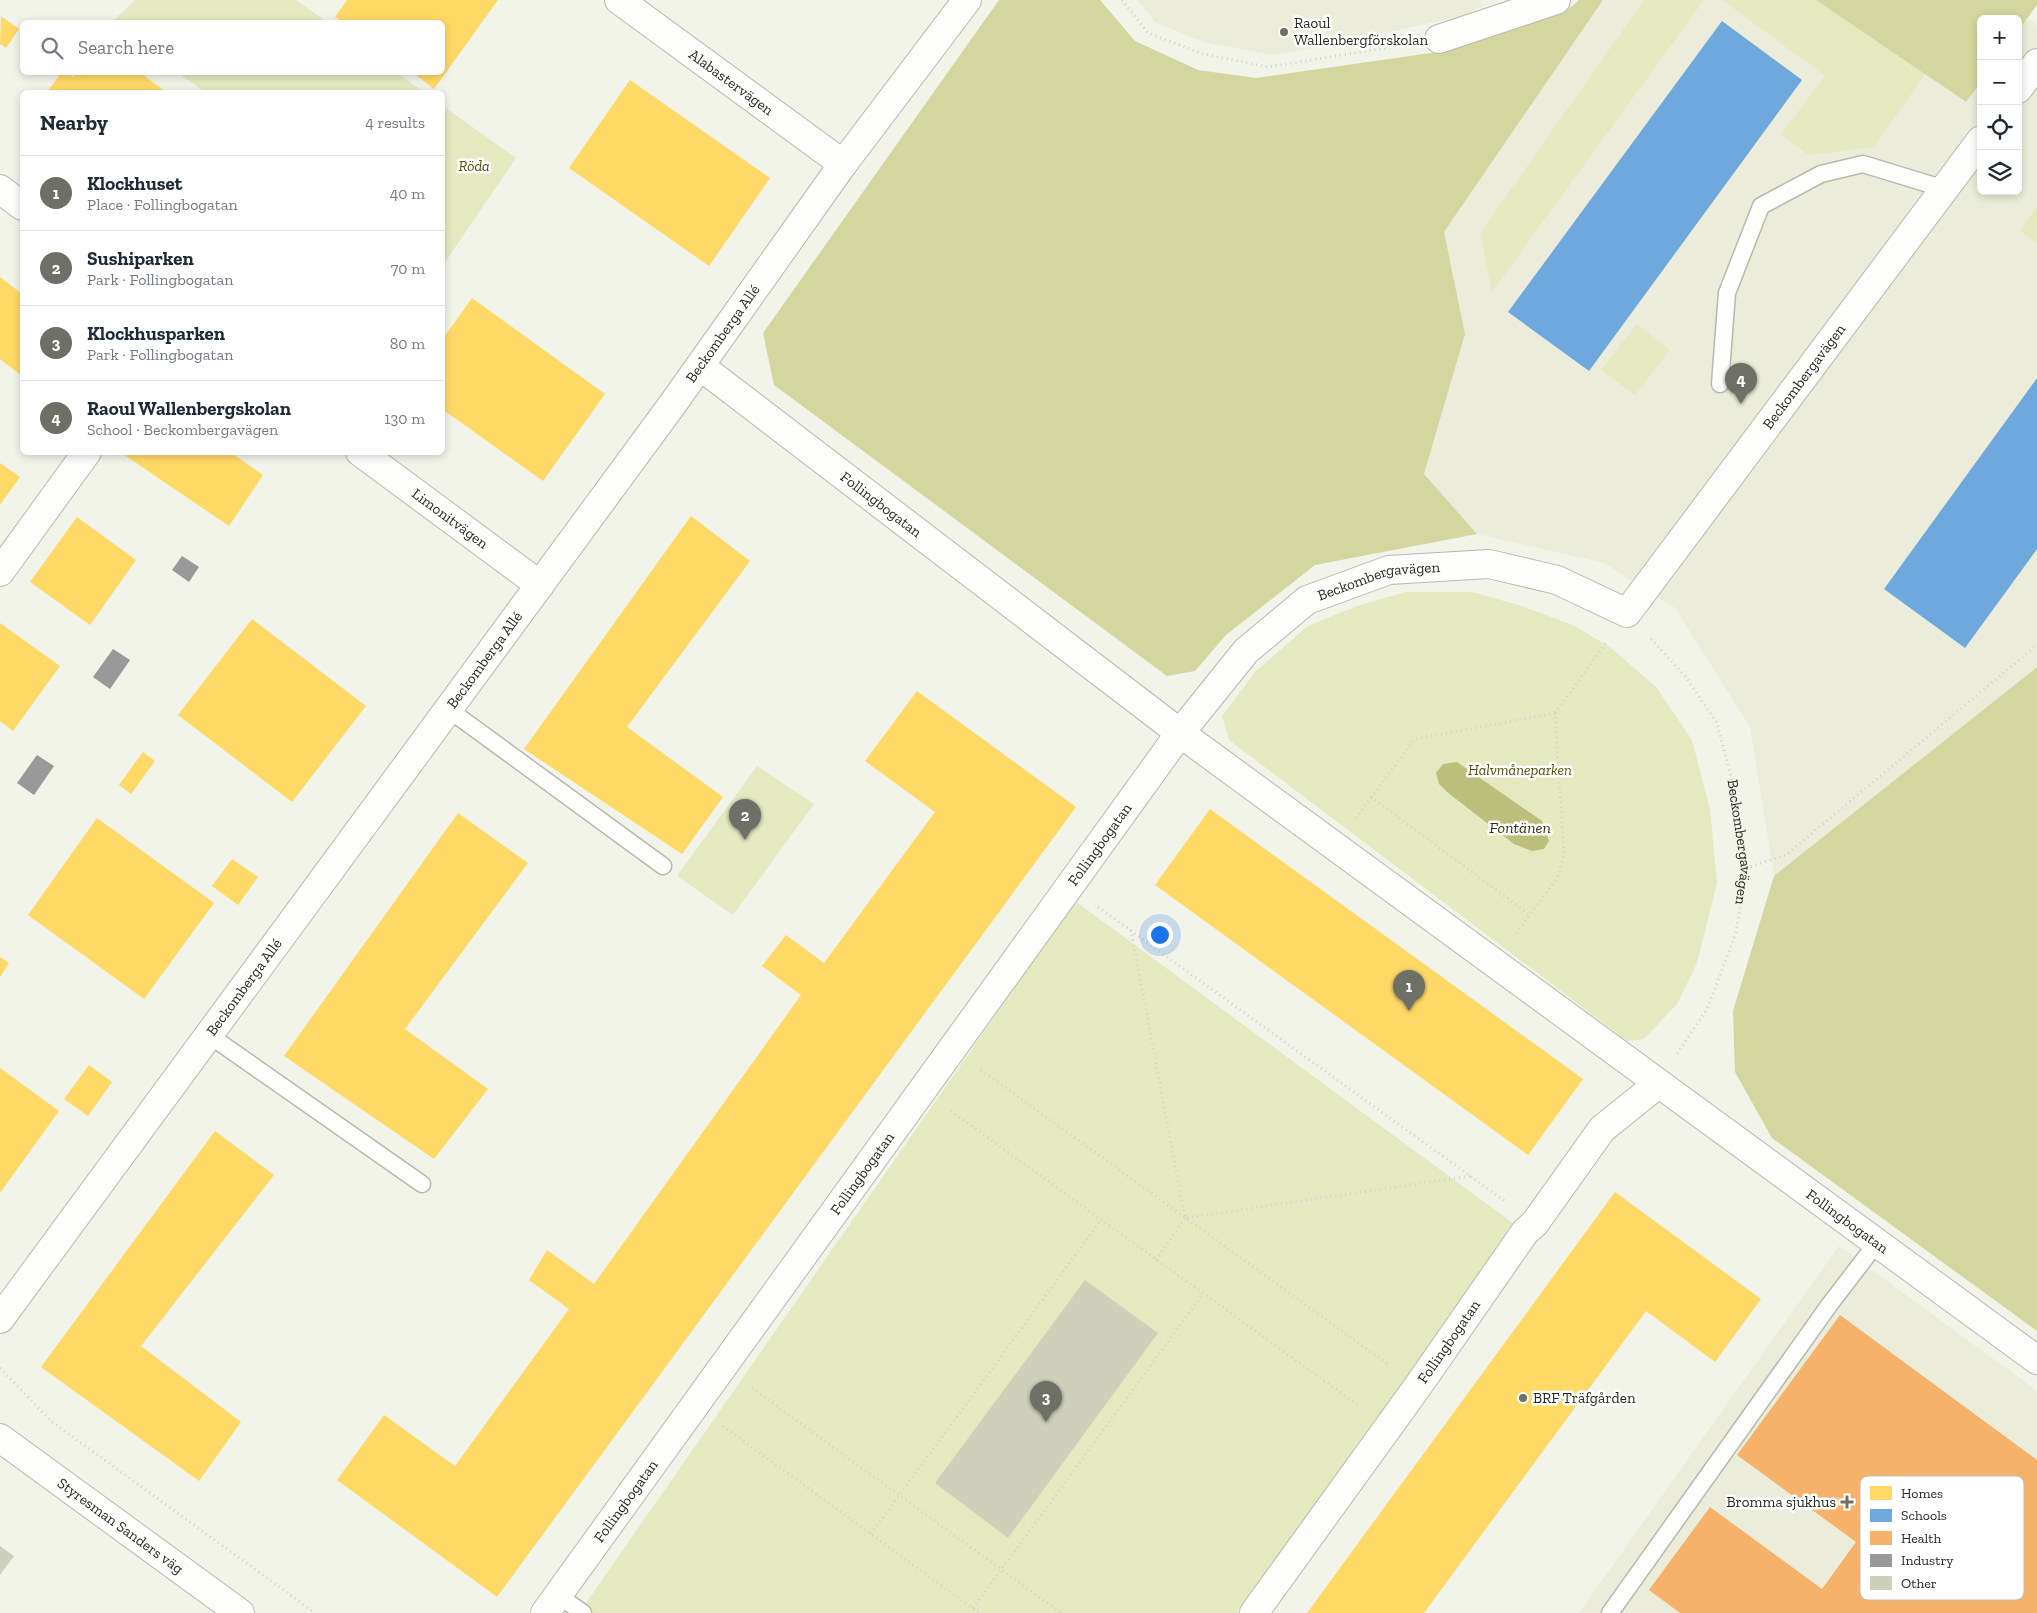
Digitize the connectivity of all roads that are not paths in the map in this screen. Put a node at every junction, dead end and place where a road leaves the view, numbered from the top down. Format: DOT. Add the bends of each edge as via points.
graph roads {
  1 [pos="619,0"];
  2 [pos="967,0"];
  3 [pos="1556,0"];
  4 [pos="1439,39"];
  5 [pos="2037,63"];
  6 [pos="2022,84"];
  7 [pos="1977,145"];
  8 [pos="843,164"];
  9 [pos="1945,189"];
  10 [pos="0,190"];
  11 [pos="20,205"];
  12 [pos="700,366"];
  13 [pos="1720,384"];
  14 [pos="85,455"];
  15 [pos="364,455"];
  16 [pos="0,572"];
  17 [pos="540,585"];
  18 [pos="448,709"];
  19 [pos="1180,733"];
  20 [pos="663,866"];
  21 [pos="209,1034"];
  22 [pos="1658,1084"];
  23 [pos="422,1184"];
  24 [pos="1876,1244"];
  25 [pos="0,1319"];
  26 [pos="2037,1360"];
  27 [pos="0,1438"];
  28 [pos="551,1604"];
  29 [pos="240,1613"];
  30 [pos="583,1613"];
  31 [pos="1254,1613"];
  32 [pos="1611,1613"];
  1 -- 8 [label="street, Alabastervägen"];
  2 -- 8 [label="street, Beckomberga Allé"];
  3 -- 4 [label="street"];
  5 -- 6 [label="street"];
  7 -- 9 [label="street, Beckombergavägen"];
  8 -- 12 [label="street, Beckomberga Allé"];
  9 -- 13 [label="lane" via="1863,164 1821,174 1761,206 1728,293"];
  9 -- 19 [label="street, Beckombergavägen" via="1627,613 1557,580 1489,564 1389,570 1307,600 1246,651"];
  10 -- 11 [label="street"];
  12 -- 17 [label="street, Beckomberga Allé"];
  12 -- 19 [label="street, Follingbogatan"];
  14 -- 16 [label="street"];
  15 -- 17 [label="street, Limonitvägen"];
  17 -- 18 [label="street, Beckomberga Allé"];
  18 -- 20 [label="lane"];
  18 -- 21 [label="street, Beckomberga Allé"];
  19 -- 22 [label="street, Follingbogatan"];
  19 -- 28 [label="street, Follingbogatan"];
  21 -- 23 [label="lane"];
  21 -- 25 [label="street, Beckomberga Allé"];
  22 -- 24 [label="street, Follingbogatan"];
  22 -- 31 [label="street, Follingbogatan" via="1602,1129"];
  24 -- 26 [label="street, Follingbogatan"];
  24 -- 32 [label="lane" via="1824,1312"];
  27 -- 29 [label="street, Styresman Sanders väg"];
  28 -- 30 [label="lane"];
}
